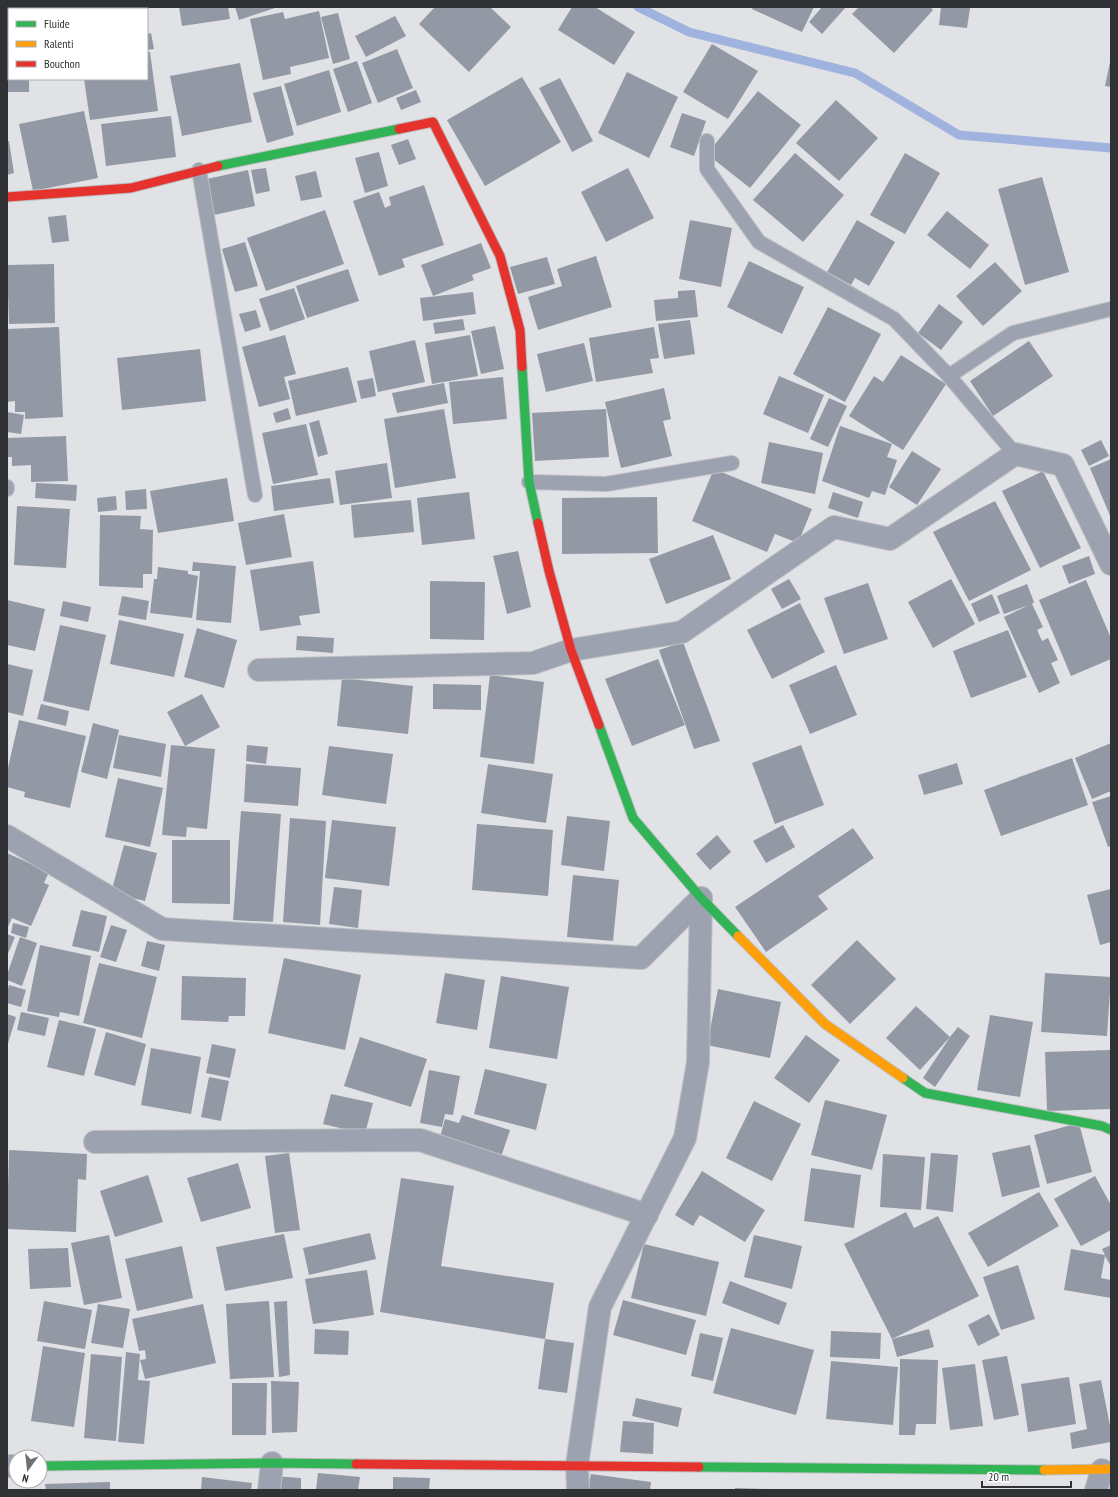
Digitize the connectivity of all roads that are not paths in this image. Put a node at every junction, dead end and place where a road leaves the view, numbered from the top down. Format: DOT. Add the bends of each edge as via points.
graph roads {
  1 [pos="707,141"];
  2 [pos="200,170"];
  3 [pos="7,197"];
  4 [pos="1111,309"];
  5 [pos="949,376"];
  6 [pos="1015,454"];
  7 [pos="732,463"];
  8 [pos="529,482"];
  9 [pos="255,495"];
  10 [pos="1111,564"];
  11 [pos="571,650"];
  12 [pos="259,670"];
  13 [pos="7,836"];
  14 [pos="701,898"];
  15 [pos="1111,1130"];
  16 [pos="95,1142"];
  17 [pos="647,1215"];
  18 [pos="272,1463"];
  19 [pos="577,1465"];
  20 [pos="48,1466"];
  21 [pos="1103,1476"];
  22 [pos="269,1490"];
  23 [pos="578,1490"];
  1 -- 5 [label="lane" via="707,169 759,242 894,319"];
  2 -- 3 [label="street" via="131,188"];
  2 -- 8 [label="street" via="433,122 500,256 520,330"];
  2 -- 9 [label="lane"];
  4 -- 5 [label="lane" via="1013,333"];
  5 -- 6 [label="lane"];
  6 -- 10 [label="street" via="1063,465"];
  6 -- 11 [label="street" via="890,539 834,527 682,632"];
  7 -- 8 [label="lane" via="606,484"];
  8 -- 11 [label="street" via="549,571"];
  11 -- 12 [label="street" via="533,663"];
  11 -- 14 [label="street" via="633,818"];
  13 -- 14 [label="street" via="162,929 641,958"];
  14 -- 15 [label="street" via="825,1024 924,1093 1102,1126"];
  14 -- 17 [label="street" via="698,1062 685,1138"];
  16 -- 17 [label="street" via="420,1140"];
  17 -- 19 [label="street" via="600,1307"];
  18 -- 19 [label="street"];
  18 -- 20 [label="street"];
  18 -- 22 [label="street"];
  19 -- 21 [label="street"];
  19 -- 23 [label="street"];
}
